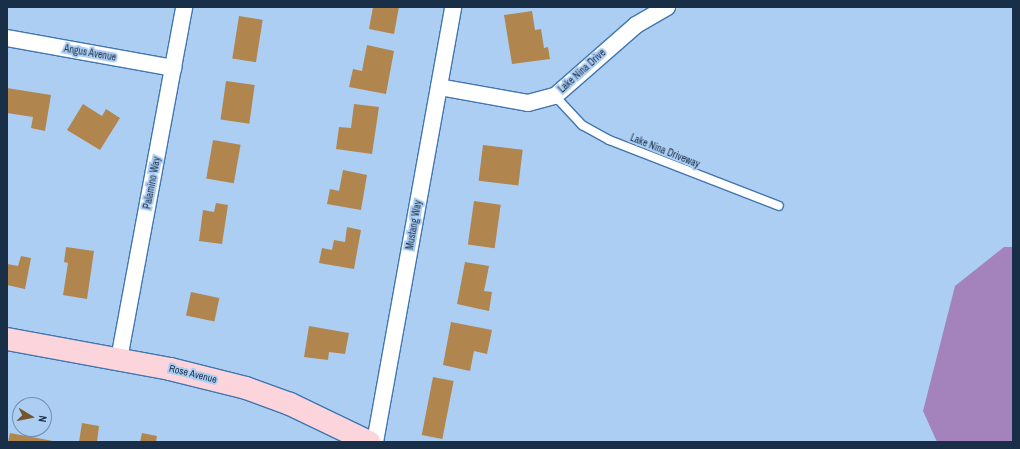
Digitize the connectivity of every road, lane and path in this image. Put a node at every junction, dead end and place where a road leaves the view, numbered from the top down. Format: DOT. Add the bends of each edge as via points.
graph roads {
  1 [pos="184,7"];
  2 [pos="453,7"];
  3 [pos="667,7"];
  4 [pos="7,38"];
  5 [pos="173,68"];
  6 [pos="439,87"];
  7 [pos="555,96"];
  8 [pos="779,206"];
  9 [pos="7,339"];
  10 [pos="119,359"];
  11 [pos="369,442"];
  12 [pos="375,442"];
  1 -- 5 [label="street, Palamino Way"];
  2 -- 6 [label="street, Mustang Way"];
  3 -- 7 [label="street, Lake Nina Drive" via="636,25"];
  4 -- 5 [label="street, Angus Avenue"];
  5 -- 10 [label="street, Palamino Way"];
  6 -- 7 [label="street, Lake Nina Drive" via="528,103"];
  6 -- 12 [label="street, Mustang Way"];
  7 -- 8 [label="lane, Lake Nina Driveway" via="582,125 609,140"];
  9 -- 10 [label="street, Rose Avenue"];
  10 -- 11 [label="street, Rose Avenue" via="246,388 290,404"];
}
